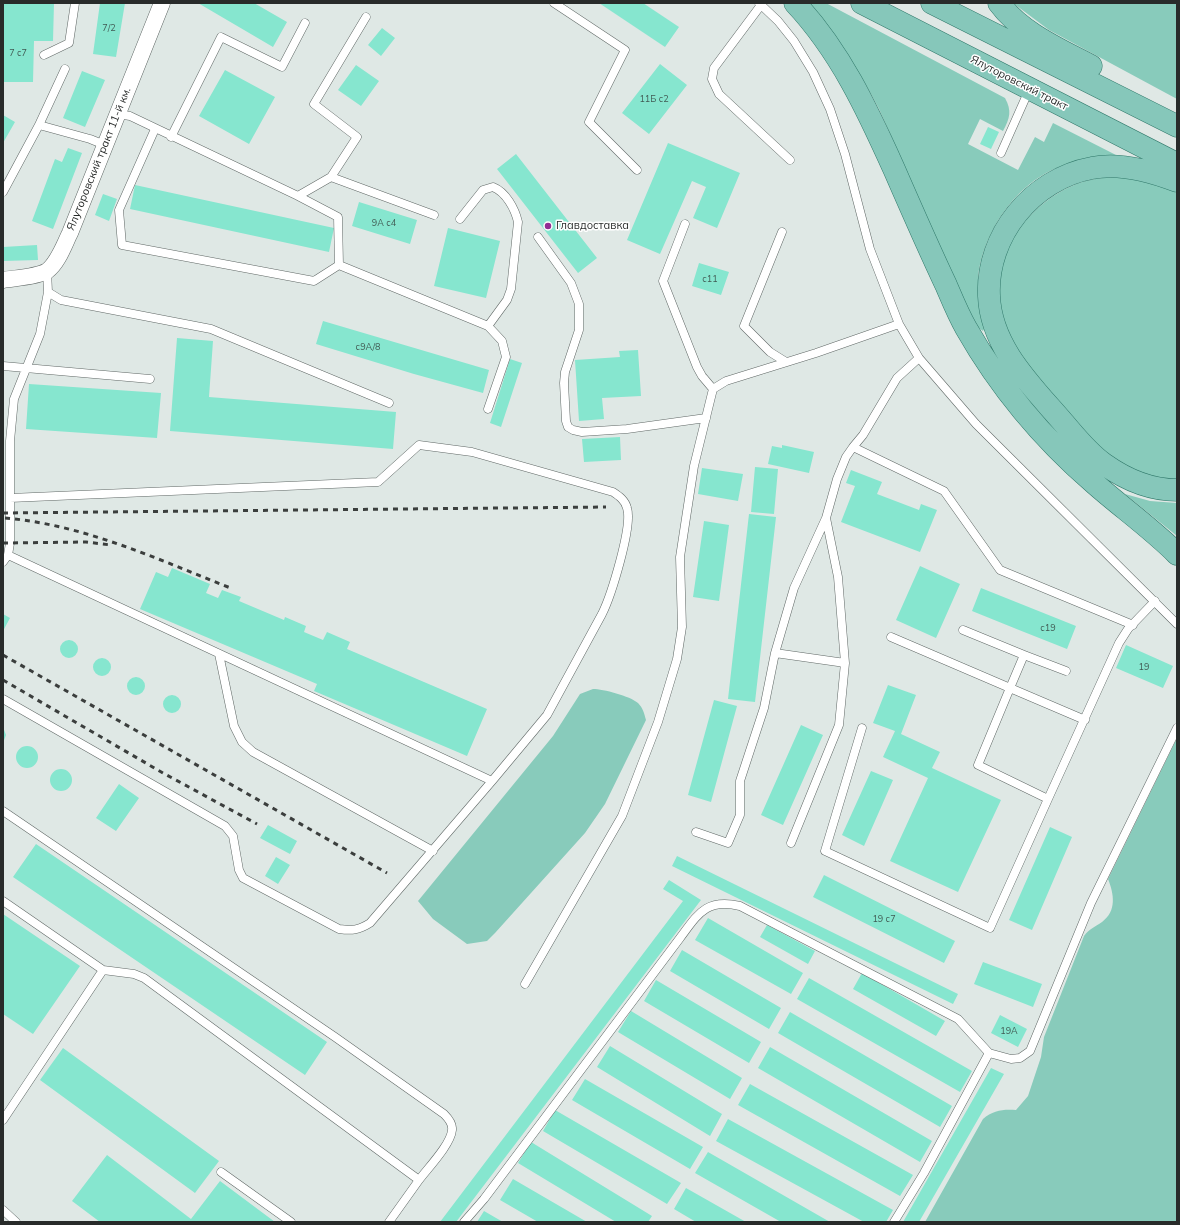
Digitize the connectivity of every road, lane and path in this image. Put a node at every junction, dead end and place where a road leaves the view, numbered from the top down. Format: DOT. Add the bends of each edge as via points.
graph roads {
  1 [pos="75,3"];
  2 [pos="162,3"];
  3 [pos="554,3"];
  4 [pos="795,3"];
  5 [pos="862,3"];
  6 [pos="932,3"];
  7 [pos="999,3"];
  8 [pos="760,4"];
  9 [pos="366,17"];
  10 [pos="305,23"];
  11 [pos="44,56"];
  12 [pos="65,69"];
  13 [pos="1030,89"];
  14 [pos="118,114"];
  15 [pos="1177,116"];
  16 [pos="39,125"];
  17 [pos="1177,126"];
  18 [pos="155,129"];
  19 [pos="171,137"];
  20 [pos="105,145"];
  21 [pos="1001,153"];
  22 [pos="790,160"];
  23 [pos="1177,164"];
  24 [pos="636,170"];
  25 [pos="331,177"];
  26 [pos="1177,181"];
  27 [pos="3,192"];
  28 [pos="298,196"];
  29 [pos="434,215"];
  30 [pos="460,219"];
  31 [pos="685,224"];
  32 [pos="782,232"];
  33 [pos="538,237"];
  34 [pos="339,265"];
  35 [pos="46,271"];
  36 [pos="3,280"];
  37 [pos="48,292"];
  38 [pos="899,324"];
  39 [pos="488,326"];
  40 [pos="919,358"];
  41 [pos="786,362"];
  42 [pos="3,366"];
  43 [pos="25,369"];
  44 [pos="150,379"];
  45 [pos="713,389"];
  46 [pos="389,403"];
  47 [pos="488,409"];
  48 [pos="706,418"];
  49 [pos="853,447"];
  50 [pos="1177,490"];
  51 [pos="10,498"];
  52 [pos="826,518"];
  53 [pos="1177,554"];
  54 [pos="6,558"];
  55 [pos="1156,602"];
  56 [pos="1177,624"];
  57 [pos="1133,625"];
  58 [pos="963,630"];
  59 [pos="892,637"];
  60 [pos="775,653"];
  61 [pos="219,654"];
  62 [pos="1024,655"];
  63 [pos="845,663"];
  64 [pos="1066,671"];
  65 [pos="1010,688"];
  66 [pos="3,699"];
  67 [pos="1085,720"];
  68 [pos="862,728"];
  69 [pos="1177,728"];
  70 [pos="492,782"];
  71 [pos="1048,799"];
  72 [pos="3,811"];
  73 [pos="696,832"];
  74 [pos="791,842"];
  75 [pos="433,852"];
  76 [pos="3,901"];
  77 [pos="103,970"];
  78 [pos="525,984"];
  79 [pos="989,1053"];
  80 [pos="3,1120"];
  81 [pos="222,1172"];
  82 [pos="419,1180"];
  83 [pos="3,1210"];
  84 [pos="16,1222"];
  85 [pos="291,1222"];
  86 [pos="389,1222"];
  87 [pos="464,1222"];
  88 [pos="894,1222"];
  1 -- 11 [label="lane" via="69,43"];
  2 -- 14 [label="street, Ялуторовский тракт 11-й км."];
  3 -- 24 [label="lane" via="625,50 589,122"];
  4 -- 53 [label="main road" via="828,42 850,76 966,327 1000,382 1056,447"];
  5 -- 13 [label="main road, Ялуторовский тракт"];
  6 -- 17 [label="main road"];
  7 -- 15 [label="main road" via="1027,30"];
  8 -- 22 [label="lane" via="714,68 712,79 719,94"];
  8 -- 38 [label="lane" via="794,41 813,72 830,109 845,154 870,249"];
  9 -- 25 [label="lane" via="314,104 357,137"];
  10 -- 19 [label="lane" via="282,67 221,37"];
  12 -- 16 [label="lane"];
  13 -- 21 [label="lane"];
  13 -- 23 [label="main road, Ялуторовский тракт"];
  14 -- 18 [label="lane" via="130,116"];
  14 -- 20 [label="street, Ялуторовский тракт 11-й км."];
  16 -- 20 [label="lane"];
  16 -- 27 [label="lane"];
  18 -- 19 [label="lane"];
  18 -- 34 [label="lane" via="119,210 122,245 314,280"];
  19 -- 28 [label="lane"];
  20 -- 35 [label="street, Ялуторовский тракт 11-й км." via="70,233 57,258"];
  25 -- 28 [label="lane"];
  25 -- 29 [label="lane"];
  26 -- 50 [label="main road" via="1153,172 1111,167 1072,173 1053,183 1031,199 1009,223 993,258 989,296 1000,340 1012,361 1087,450 1102,464 1131,480 1149,486"];
  28 -- 34 [label="lane" via="338,216"];
  30 -- 39 [label="lane" via="483,190 493,187 500,190 516,212 518,222 511,288 507,300"];
  31 -- 45 [label="lane" via="663,281 702,376"];
  32 -- 41 [label="lane" via="744,326 770,352"];
  33 -- 48 [label="lane" via="571,283 579,304 579,330 565,372 564,383 568,427 582,432 627,429"];
  34 -- 39 [label="lane"];
  35 -- 36 [label="street"];
  35 -- 37 [label="lane"];
  37 -- 43 [label="lane" via="40,334"];
  37 -- 46 [label="lane" via="61,300 211,329"];
  38 -- 40 [label="lane"];
  38 -- 41 [label="lane"];
  39 -- 47 [label="lane" via="502,341 506,357"];
  40 -- 49 [label="lane" via="897,378"];
  40 -- 55 [label="lane" via="976,424"];
  41 -- 45 [label="lane" via="726,381"];
  42 -- 43 [label="lane"];
  43 -- 44 [label="lane"];
  43 -- 51 [label="lane" via="14,399 10,441"];
  45 -- 48 [label="lane"];
  48 -- 78 [label="lane" via="694,466 680,557 682,627 678,652 658,722 622,816"];
  49 -- 52 [label="lane" via="840,472"];
  49 -- 57 [label="lane" via="944,491 1000,570"];
  51 -- 54 [label="lane" via="10,543"];
  51 -- 70 [label="lane" via="378,482 419,445 472,452 613,492 624,501 628,514 626,537 608,601 547,715"];
  52 -- 60 [label="lane" via="794,588"];
  52 -- 63 [label="lane" via="838,576"];
  54 -- 61 [label="lane"];
  55 -- 56 [label="lane"];
  55 -- 57 [label="lane"];
  57 -- 67 [label="lane" via="1119,643"];
  58 -- 62 [label="lane"];
  59 -- 65 [label="lane"];
  60 -- 63 [label="lane"];
  60 -- 73 [label="lane" via="764,708 740,781 740,815 728,843"];
  61 -- 70 [label="lane"];
  61 -- 75 [label="lane" via="234,726 242,742 254,752"];
  62 -- 64 [label="lane"];
  62 -- 65 [label="lane"];
  63 -- 74 [label="lane" via="839,725"];
  65 -- 67 [label="lane"];
  65 -- 71 [label="lane" via="978,766"];
  66 -- 75 [label="lane" via="225,826 233,836 239,870 244,878 339,929 352,931 370,923"];
  67 -- 71 [label="lane"];
  68 -- 71 [label="lane" via="825,851 990,928"];
  69 -- 79 [label="lane" via="1091,903 1030,1051 1020,1058 1011,1059"];
  70 -- 75 [label="lane"];
  72 -- 82 [label="lane" via="335,1036 444,1114 452,1129 450,1138"];
  76 -- 77 [label="lane"];
  77 -- 80 [label="lane"];
  77 -- 82 [label="lane" via="134,974 144,978"];
  79 -- 87 [label="lane" via="958,1019 740,906 711,906 704,909 688,927"];
  79 -- 88 [label="lane" via="924,1173"];
  81 -- 85 [label="lane"];
  82 -- 86 [label="lane"];
  83 -- 84 [label="lane"];
}
